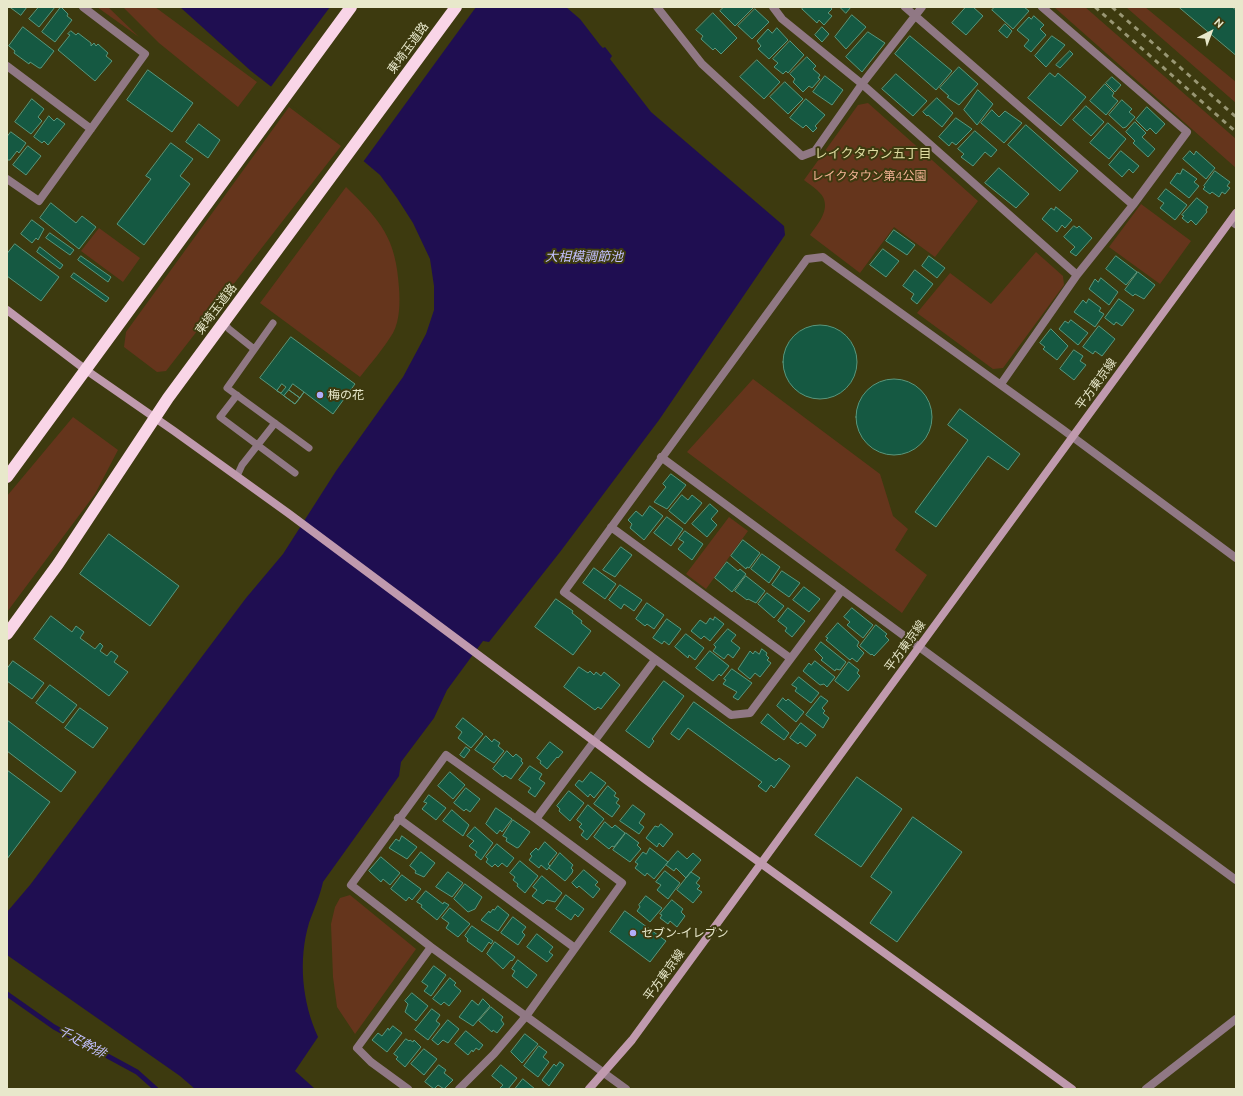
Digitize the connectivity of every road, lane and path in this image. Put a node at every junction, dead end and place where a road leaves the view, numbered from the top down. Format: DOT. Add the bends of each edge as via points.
graph roads {
  1 [pos="82,7"];
  2 [pos="351,7"];
  3 [pos="456,7"];
  4 [pos="657,7"];
  5 [pos="773,7"];
  6 [pos="905,7"];
  7 [pos="922,7"];
  8 [pos="1042,7"];
  9 [pos="916,17"];
  10 [pos="7,66"];
  11 [pos="862,84"];
  12 [pos="91,129"];
  13 [pos="7,179"];
  14 [pos="1133,205"];
  15 [pos="1236,213"];
  16 [pos="1233,223"];
  17 [pos="1077,275"];
  18 [pos="7,310"];
  19 [pos="224,322"];
  20 [pos="273,323"];
  21 [pos="254,350"];
  22 [pos="86,370"];
  23 [pos="1001,384"];
  24 [pos="237,395"];
  25 [pos="155,418"];
  26 [pos="275,423"];
  27 [pos="1072,437"];
  28 [pos="258,445"];
  29 [pos="309,448"];
  30 [pos="662,457"];
  31 [pos="295,473"];
  32 [pos="237,476"];
  33 [pos="7,477"];
  34 [pos="611,527"];
  35 [pos="1236,558"];
  36 [pos="842,590"];
  37 [pos="7,634"];
  38 [pos="920,647"];
  39 [pos="790,658"];
  40 [pos="655,660"];
  41 [pos="593,741"];
  42 [pos="398,818"];
  43 [pos="536,819"];
  44 [pos="760,863"];
  45 [pos="1236,880"];
  46 [pos="431,947"];
  47 [pos="575,948"];
  48 [pos="526,1015"];
  49 [pos="1236,1019"];
  50 [pos="604,1072"];
  51 [pos="408,1089"];
  52 [pos="459,1089"];
  53 [pos="589,1089"];
  54 [pos="626,1089"];
  55 [pos="1072,1089"];
  56 [pos="1146,1089"];
  1 -- 12 [label="street" via="145,54"];
  2 -- 22 [label="highway"];
  3 -- 19 [label="highway, 東埼玉道路"];
  4 -- 11 [label="street" via="702,64 802,156 815,151"];
  5 -- 11 [label="street" via="782,19"];
  6 -- 9 [label="street"];
  7 -- 9 [label="street"];
  8 -- 14 [label="street" via="1187,132"];
  9 -- 11 [label="street"];
  9 -- 14 [label="street"];
  10 -- 12 [label="street"];
  11 -- 17 [label="street"];
  12 -- 13 [label="street" via="39,201"];
  14 -- 17 [label="street"];
  15 -- 16 [label="street, 平方東京線"];
  16 -- 27 [label="street, 平方東京線"];
  17 -- 23 [label="street"];
  18 -- 22 [label="street"];
  19 -- 21 [label="lane"];
  19 -- 25 [label="highway, 東埼玉道路"];
  20 -- 21 [label="lane"];
  21 -- 24 [label="lane" via="227,388"];
  22 -- 25 [label="street"];
  22 -- 33 [label="highway"];
  23 -- 27 [label="street"];
  23 -- 30 [label="street" via="823,257 807,259"];
  24 -- 26 [label="lane"];
  24 -- 28 [label="lane" via="220,417"];
  25 -- 32 [label="street"];
  25 -- 37 [label="highway, 東埼玉道路" via="58,564"];
  26 -- 28 [label="lane"];
  26 -- 29 [label="lane"];
  27 -- 35 [label="street"];
  27 -- 38 [label="street, 平方東京線"];
  28 -- 31 [label="lane"];
  28 -- 32 [label="lane" via="242,465"];
  30 -- 34 [label="street"];
  30 -- 36 [label="street"];
  32 -- 41 [label="street"];
  34 -- 39 [label="street"];
  34 -- 40 [label="street" via="564,592"];
  36 -- 38 [label="street"];
  36 -- 39 [label="street"];
  38 -- 44 [label="street, 平方東京線"];
  38 -- 45 [label="street"];
  39 -- 40 [label="street" via="750,713 732,715"];
  40 -- 41 [label="street"];
  41 -- 43 [label="street"];
  41 -- 44 [label="street"];
  42 -- 43 [label="street" via="446,755"];
  42 -- 46 [label="street" via="352,885"];
  42 -- 47 [label="street"];
  43 -- 47 [label="street" via="622,884"];
  44 -- 50 [label="street, 平方東京線" via="632,1040"];
  44 -- 55 [label="street"];
  46 -- 48 [label="street"];
  46 -- 51 [label="street" via="357,1048 371,1062"];
  47 -- 48 [label="street"];
  48 -- 50 [label="street"];
  48 -- 52 [label="street" via="494,1054"];
  49 -- 56 [label="street"];
  50 -- 53 [label="street, 平方東京線"];
  50 -- 54 [label="street"];
}
